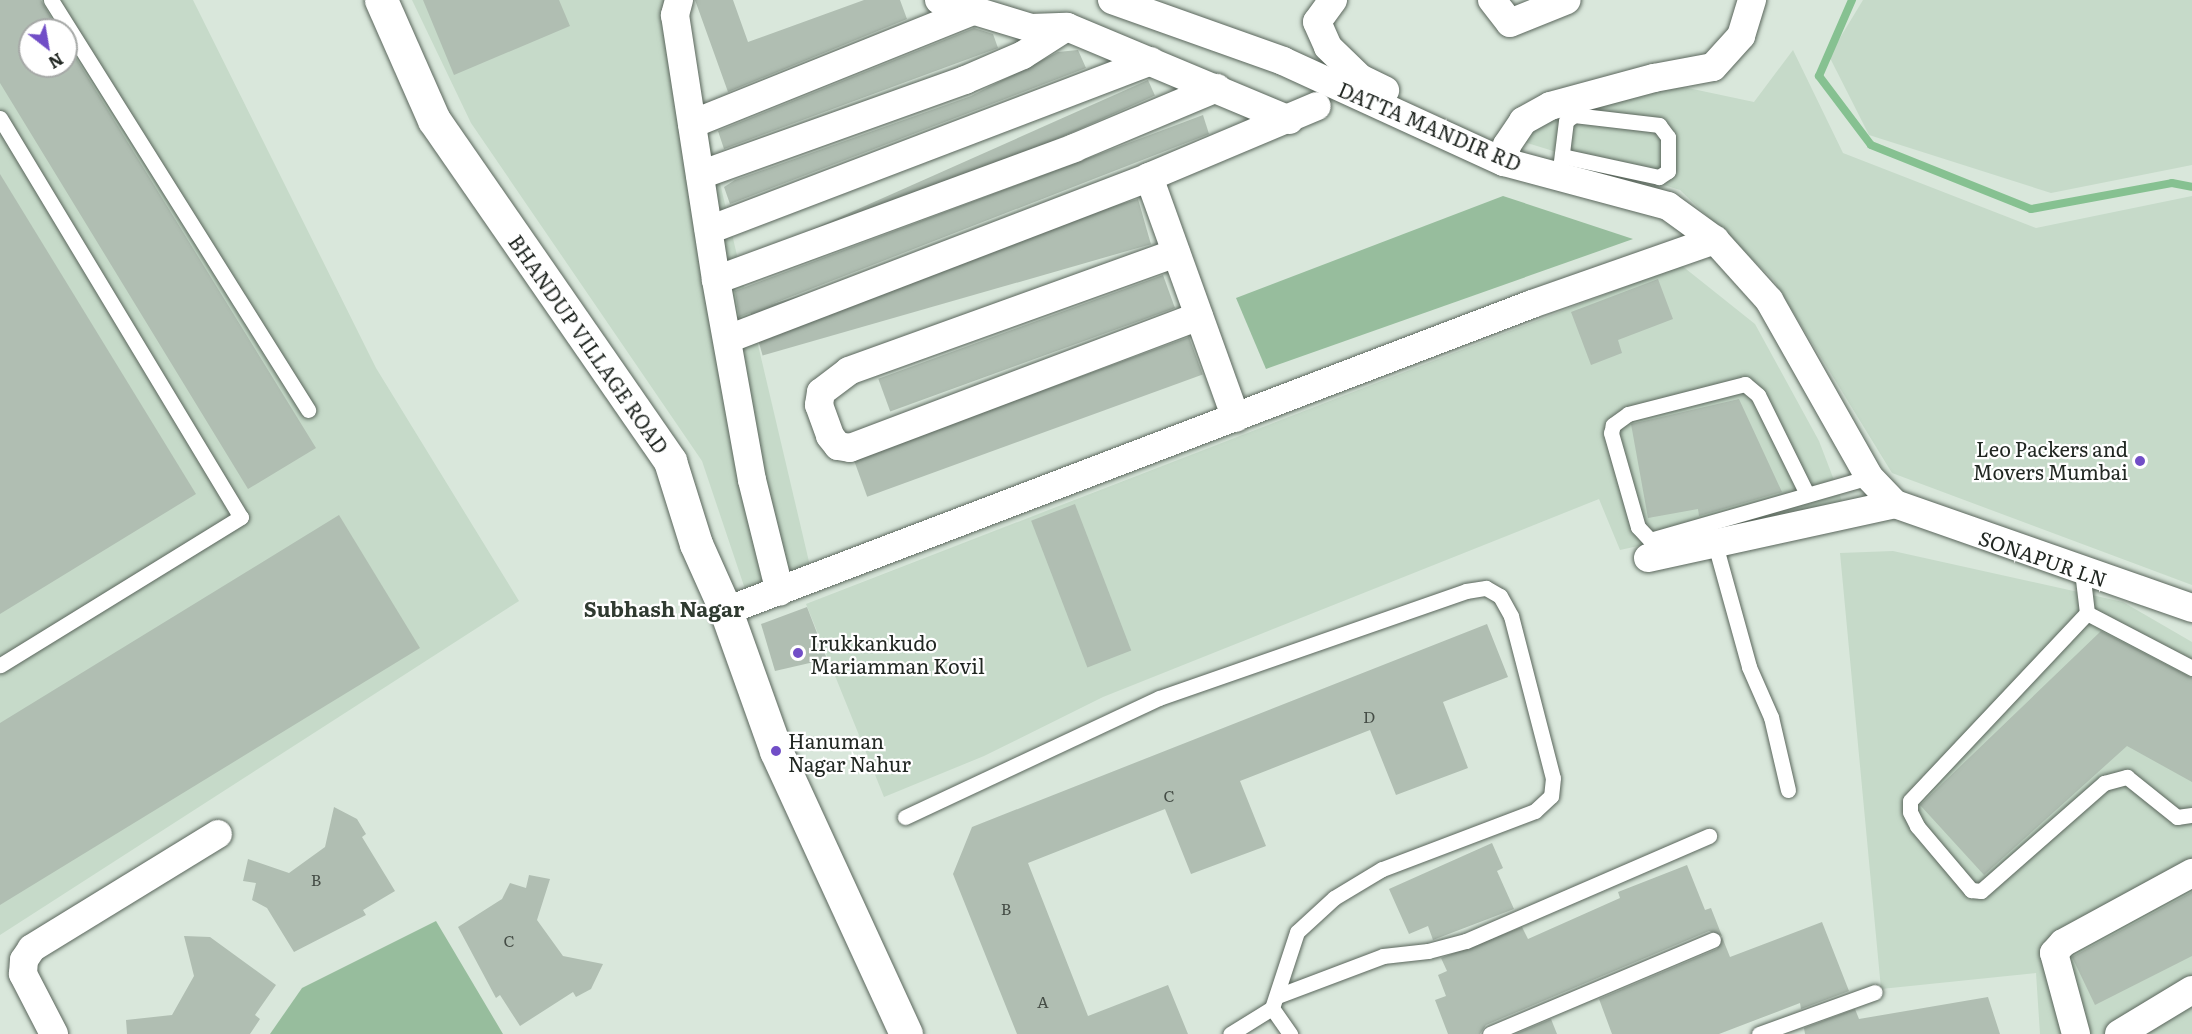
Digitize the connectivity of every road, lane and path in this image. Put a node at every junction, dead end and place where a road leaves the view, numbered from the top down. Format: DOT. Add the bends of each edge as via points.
graph roads {
  1 [pos="51,0"];
  2 [pos="381,0"];
  3 [pos="678,0"];
  4 [pos="939,0"];
  5 [pos="1112,0"];
  6 [pos="1333,0"];
  7 [pos="1492,0"];
  8 [pos="1567,0"];
  9 [pos="1752,0"];
  10 [pos="970,12"];
  11 [pos="1067,27"];
  12 [pos="1151,61"];
  13 [pos="1217,88"];
  14 [pos="1317,106"];
  15 [pos="0,118"];
  16 [pos="1289,120"];
  17 [pos="692,124"];
  18 [pos="1499,151"];
  19 [pos="1560,166"];
  20 [pos="700,175"];
  21 [pos="1149,177"];
  22 [pos="709,230"];
  23 [pos="1715,240"];
  24 [pos="1176,253"];
  25 [pos="716,280"];
  26 [pos="1199,316"];
  27 [pos="728,339"];
  28 [pos="308,410"];
  29 [pos="1236,417"];
  30 [pos="1869,477"];
  31 [pos="1807,494"];
  32 [pos="1895,504"];
  33 [pos="1715,544"];
  34 [pos="1648,558"];
  35 [pos="2082,571"];
  36 [pos="780,592"];
  37 [pos="2192,608"];
  38 [pos="726,610"];
  39 [pos="2087,613"];
  40 [pos="0,665"];
  41 [pos="2192,668"];
  42 [pos="1788,790"];
  43 [pos="2192,815"];
  44 [pos="905,817"];
  45 [pos="218,834"];
  46 [pos="1709,836"];
  47 [pos="2192,873"];
  48 [pos="1713,940"];
  49 [pos="2192,990"];
  50 [pos="1875,992"];
  51 [pos="1276,1001"];
  52 [pos="54,1034"];
  53 [pos="906,1034"];
  54 [pos="1230,1034"];
  55 [pos="1290,1034"];
  56 [pos="1490,1034"];
  57 [pos="1759,1034"];
  58 [pos="2076,1034"];
  59 [pos="2120,1034"];
  1 -- 28 [label="lane"];
  2 -- 38 [label="street, BHANDUP VILLAGE ROAD" via="434,120 670,461 696,544"];
  3 -- 17 [label="street" via="675,15"];
  4 -- 10 [label="street"];
  5 -- 18 [label="street, DATTA MANDIR RD" via="1283,61"];
  6 -- 18 [label="street" via="1317,22 1328,47 1360,78"];
  7 -- 8 [label="street" via="1510,23"];
  9 -- 18 [label="street" via="1741,36 1713,67 1654,78 1550,106 1523,121"];
  10 -- 11 [label="street" via="1031,28"];
  10 -- 17 [label="street"];
  11 -- 12 [label="street"];
  11 -- 20 [label="street" via="1023,55 965,80"];
  12 -- 13 [label="street"];
  12 -- 22 [label="street"];
  13 -- 16 [label="street"];
  13 -- 25 [label="street" via="1074,148"];
  14 -- 16 [label="street"];
  15 -- 40 [label="lane" via="241,518"];
  16 -- 21 [label="street"];
  17 -- 20 [label="street"];
  18 -- 19 [label="street, DATTA MANDIR RD"];
  19 -- 19 [label="lane" via="1566,121 1574,115 1659,125 1668,137 1668,171 1659,177"];
  19 -- 23 [label="street, DATTA MANDIR RD" via="1668,206"];
  20 -- 22 [label="street"];
  21 -- 24 [label="street"];
  21 -- 27 [label="street"];
  22 -- 25 [label="street"];
  23 -- 29 [label="street"];
  23 -- 30 [label="street, DATTA MANDIR RD" via="1769,300"];
  24 -- 26 [label="street"];
  24 -- 26 [label="street" via="849,371 821,392 819,405 830,436 838,446 850,448"];
  25 -- 27 [label="street"];
  26 -- 29 [label="street"];
  27 -- 36 [label="street" via="753,480"];
  29 -- 36 [label="street"];
  30 -- 31 [label="lane"];
  30 -- 32 [label="street, DATTA MANDIR RD"];
  31 -- 31 [label="lane" via="1758,395 1745,384 1628,414 1613,426 1611,433 1638,527 1650,540"];
  32 -- 33 [label="street"];
  32 -- 35 [label="street, SONAPUR LN"];
  33 -- 34 [label="street"];
  33 -- 42 [label="lane" via="1749,667 1771,717"];
  35 -- 37 [label="street, SONAPUR LN"];
  35 -- 39 [label="lane"];
  36 -- 38 [label="street"];
  38 -- 53 [label="street, BHANDUP VILLAGE ROAD" via="776,751"];
  39 -- 41 [label="lane"];
  39 -- 43 [label="lane" via="1911,801 1917,826 1971,890 1981,891 2104,783 2127,777 2177,817"];
  44 -- 51 [label="lane" via="1159,698 1466,591 1486,588 1500,596 1511,616 1553,778 1551,796 1535,811 1382,869 1334,898 1297,932"];
  45 -- 52 [label="street" via="32,948 24,960 23,974"];
  46 -- 51 [label="lane" via="1466,941 1428,951 1383,956"];
  47 -- 58 [label="street" via="2063,943 2055,953"];
  48 -- 56 [label="lane"];
  49 -- 59 [label="street"];
  50 -- 57 [label="lane"];
  51 -- 54 [label="lane"];
  51 -- 55 [label="lane"];
}
